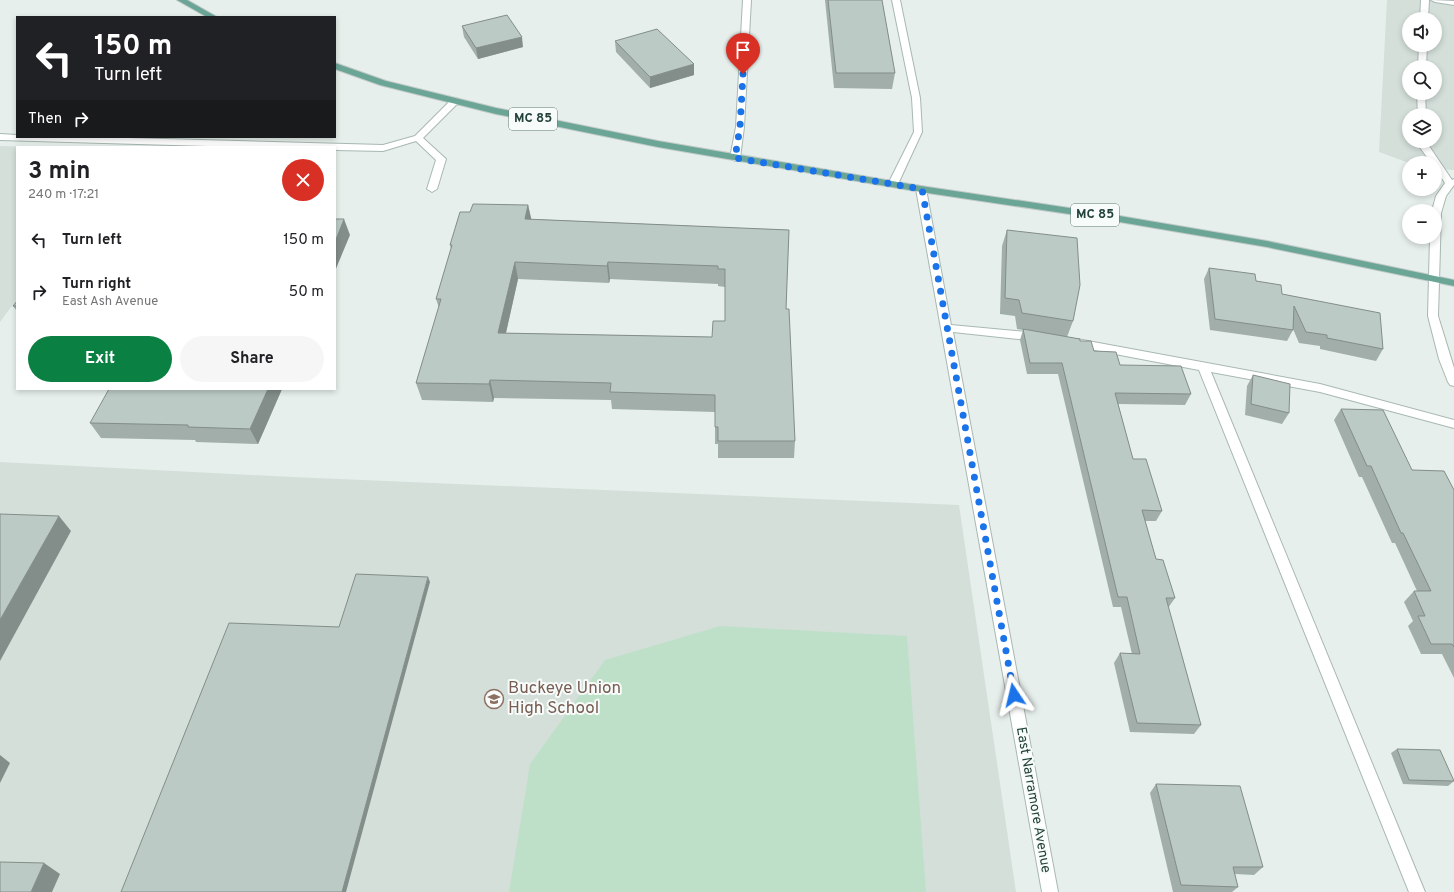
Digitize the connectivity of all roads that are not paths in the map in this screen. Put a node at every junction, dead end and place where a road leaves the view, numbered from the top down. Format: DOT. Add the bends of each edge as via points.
graph roads {
  1 [pos="181,0"];
  2 [pos="747,0"];
  3 [pos="896,0"];
  4 [pos="1424,0"];
  5 [pos="1435,0"];
  6 [pos="1454,3"];
  7 [pos="1424,12"];
  8 [pos="211,16"];
  9 [pos="336,66"];
  10 [pos="455,101"];
  11 [pos="0,137"];
  12 [pos="16,137"];
  13 [pos="33,138"];
  14 [pos="418,138"];
  15 [pos="301,146"];
  16 [pos="336,147"];
  17 [pos="1426,148"];
  18 [pos="735,158"];
  19 [pos="1452,183"];
  20 [pos="893,184"];
  21 [pos="432,189"];
  22 [pos="922,189"];
  23 [pos="1435,278"];
  24 [pos="1454,283"];
  25 [pos="947,328"];
  26 [pos="1046,338"];
  27 [pos="1068,342"];
  28 [pos="1203,366"];
  29 [pos="1454,382"];
  30 [pos="1454,424"];
  31 [pos="1050,892"];
  32 [pos="1417,892"];
  1 -- 8 [label="main road"];
  2 -- 18 [label="street" via="740,127"];
  3 -- 20 [label="street" via="916,98 918,132"];
  4 -- 7 [label="street"];
  5 -- 6 [label="street"];
  9 -- 10 [label="main road, MC 85" via="383,83"];
  10 -- 14 [label="street"];
  10 -- 18 [label="main road, MC 85"];
  11 -- 12 [label="street"];
  13 -- 15 [label="street"];
  14 -- 16 [label="street" via="383,148"];
  14 -- 21 [label="street" via="442,159"];
  17 -- 19 [label="street"];
  18 -- 20 [label="main road, MC 85"];
  19 -- 23 [label="street" via="1441,196 1436,213"];
  20 -- 22 [label="main road, MC 85"];
  22 -- 23 [label="main road, MC 85" via="1267,244"];
  22 -- 25 [label="street, East Narramore Avenue"];
  23 -- 24 [label="main road, MC 85"];
  23 -- 29 [label="street" via="1433,316"];
  25 -- 26 [label="street"];
  25 -- 31 [label="street, East Narramore Avenue"];
  27 -- 28 [label="street"];
  28 -- 30 [label="street" via="1320,388"];
  28 -- 32 [label="street"];
}
